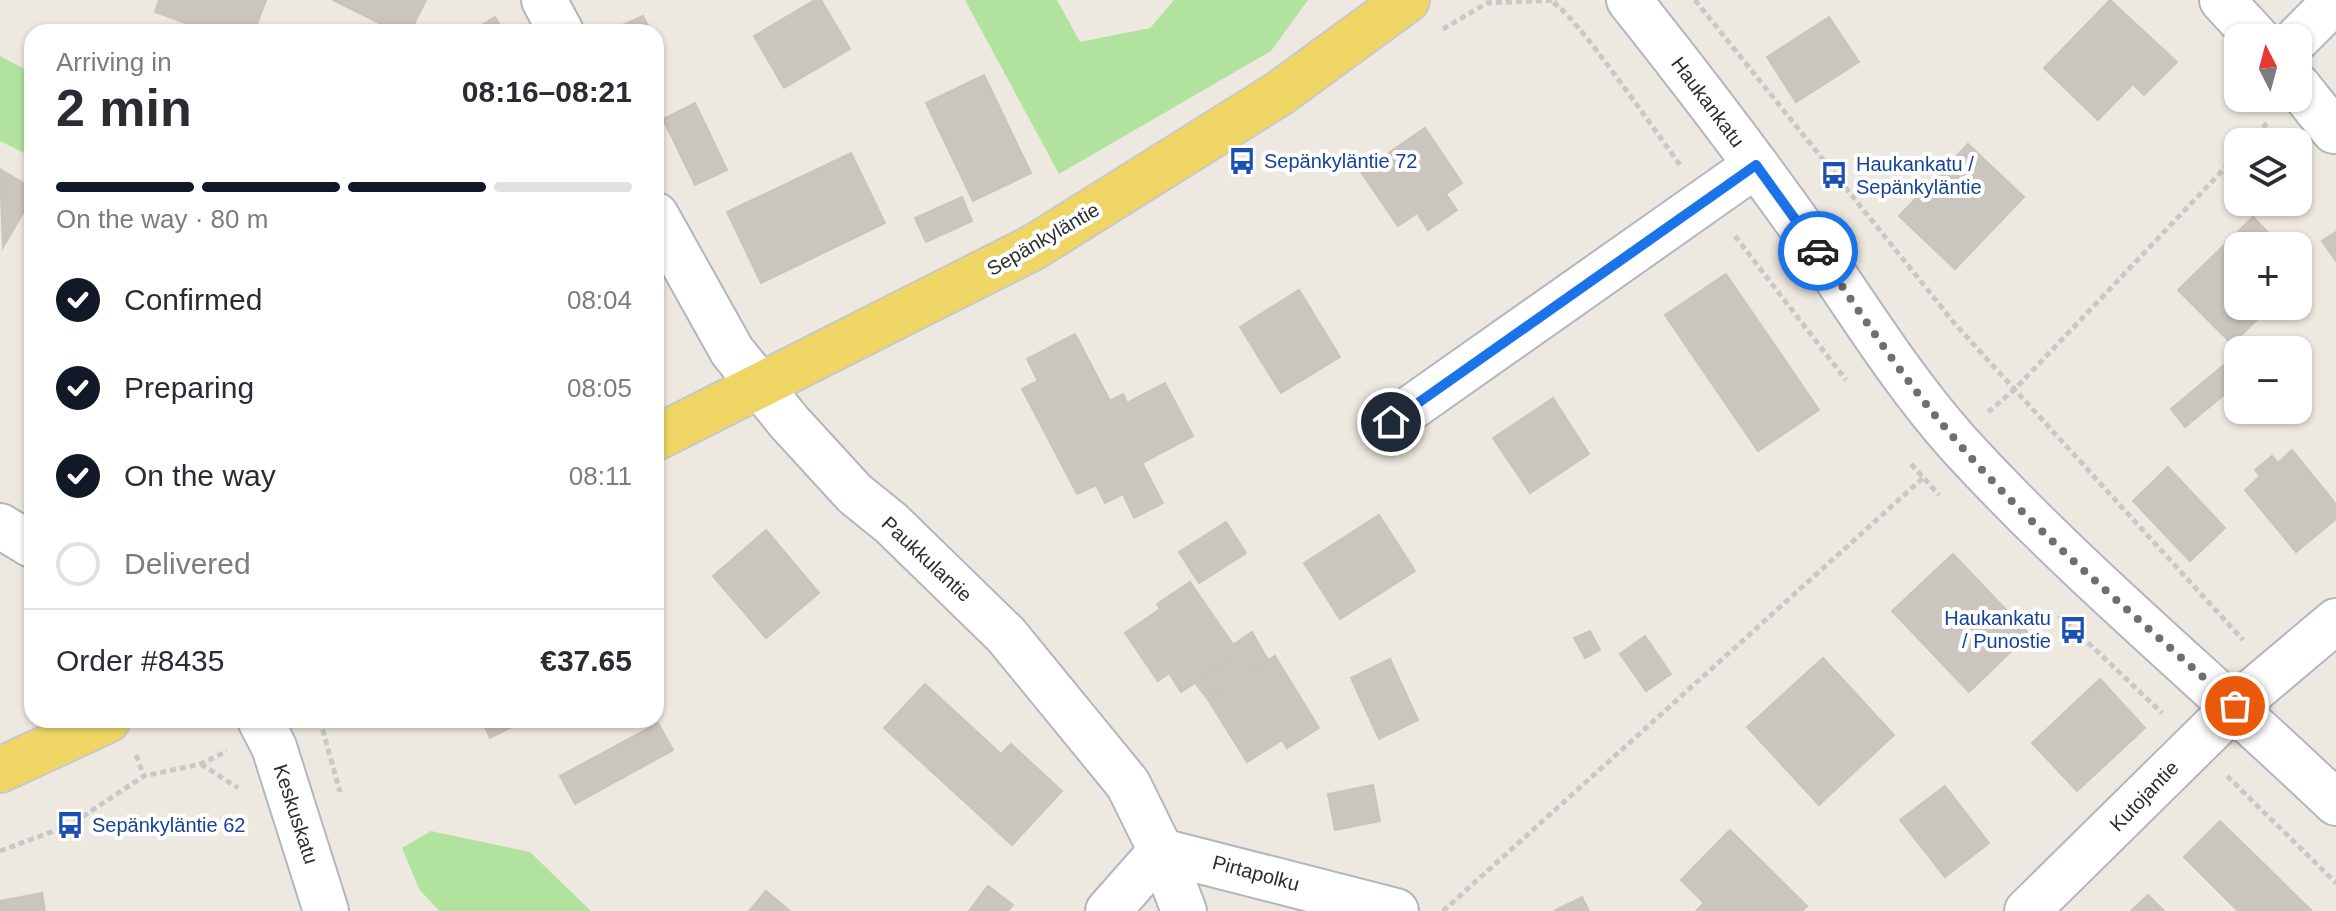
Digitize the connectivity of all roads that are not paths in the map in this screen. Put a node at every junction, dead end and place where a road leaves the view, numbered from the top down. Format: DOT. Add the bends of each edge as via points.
graph roads {
  1 [pos="544,0"];
  2 [pos="1629,0"];
  3 [pos="2222,0"];
  4 [pos="2336,0"];
  5 [pos="1388,6"];
  6 [pos="557,24"];
  7 [pos="2244,24"];
  8 [pos="2312,24"];
  9 [pos="2312,104"];
  10 [pos="2334,131"];
  11 [pos="1756,165"];
  12 [pos="664,229"];
  13 [pos="761,387"];
  14 [pos="1391,422"];
  15 [pos="664,434"];
  16 [pos="0,526"];
  17 [pos="24,540"];
  18 [pos="2336,621"];
  19 [pos="2235,706"];
  20 [pos="91,728"];
  21 [pos="264,728"];
  22 [pos="0,770"];
  23 [pos="2336,803"];
  24 [pos="1161,851"];
  25 [pos="326,911"];
  26 [pos="1108,911"];
  27 [pos="1184,911"];
  28 [pos="1396,911"];
  29 [pos="2027,911"];
  1 -- 6 [label="street"];
  2 -- 11 [label="street, Haukankatu"];
  3 -- 7 [label="street"];
  4 -- 8 [label="street"];
  5 -- 13 [label="main road, Sepänkyläntie" via="1280,93 1034,247"];
  9 -- 10 [label="street"];
  11 -- 14 [label="street"];
  11 -- 19 [label="street, Haukankatu" via="1955,440 2061,549"];
  12 -- 13 [label="street, Paukkulantie" via="732,351"];
  13 -- 15 [label="main road, Sepänkyläntie"];
  13 -- 24 [label="street, Paukkulantie" via="855,494 1006,635 1128,784"];
  16 -- 17 [label="street"];
  18 -- 19 [label="street, Kutojantie"];
  19 -- 23 [label="street, Haukankatu"];
  19 -- 29 [label="street, Kutojantie"];
  20 -- 22 [label="main road"];
  21 -- 25 [label="street, Keskuskatu" via="309,848"];
  24 -- 26 [label="street"];
  24 -- 27 [label="street, Paukkulantie"];
  24 -- 28 [label="street, Pirtapolku"];
}
